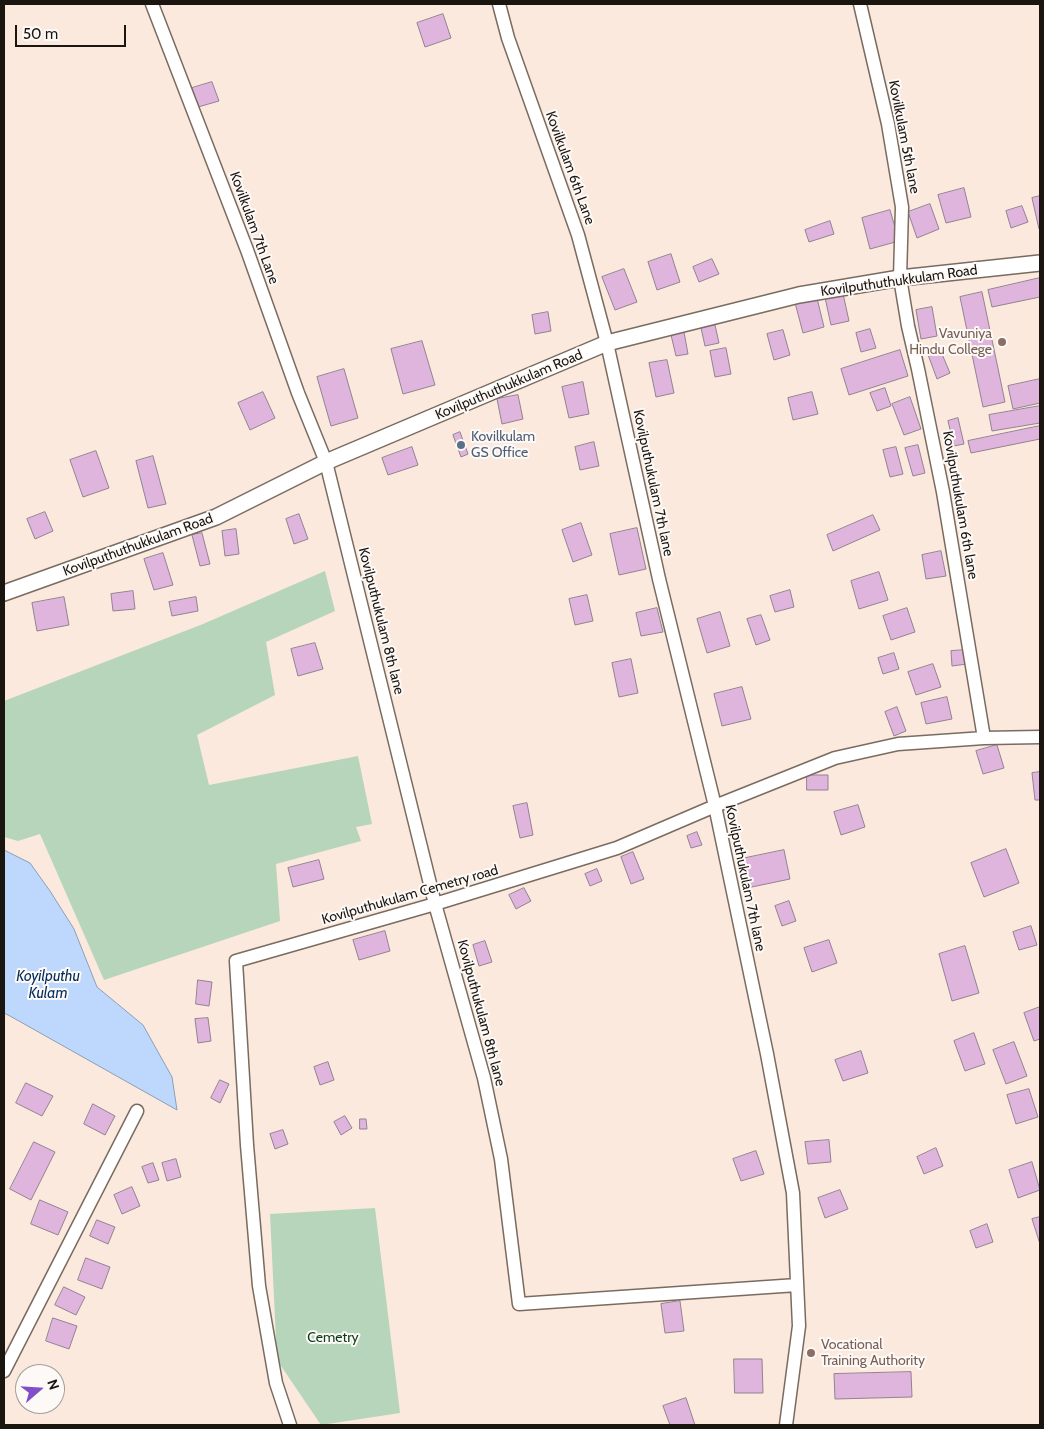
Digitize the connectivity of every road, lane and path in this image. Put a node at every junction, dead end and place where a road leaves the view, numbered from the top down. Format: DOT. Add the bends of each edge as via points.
graph roads {
  1 [pos="152,4"];
  2 [pos="499,4"];
  3 [pos="860,4"];
  4 [pos="1040,263"];
  5 [pos="900,278"];
  6 [pos="607,344"];
  7 [pos="326,462"];
  8 [pos="5,589"];
  9 [pos="1040,737"];
  10 [pos="984,738"];
  11 [pos="715,806"];
  12 [pos="435,904"];
  13 [pos="137,1111"];
  14 [pos="797,1285"];
  15 [pos="4,1371"];
  16 [pos="290,1425"];
  17 [pos="786,1425"];
  1 -- 7 [label="street, Kovilkulam 7th Lane"];
  2 -- 6 [label="street, Kovilkulam 6th Lane" via="578,235"];
  3 -- 5 [label="street, Kovilkulam 5th lane" via="888,124 902,207"];
  4 -- 5 [label="street, Kovilputhuthukkulam Road"];
  5 -- 6 [label="street, Kovilputhuthukkulam Road" via="799,295"];
  5 -- 10 [label="street, Kovilputhukulam 6th lane" via="943,492"];
  6 -- 7 [label="street, Kovilputhuthukkulam Road"];
  6 -- 11 [label="street, Kovilputhukulam 7th lane" via="659,579"];
  7 -- 8 [label="street, Kovilputhuthukkulam Road" via="216,517"];
  7 -- 12 [label="street, Kovilputhukulam 8th lane"];
  9 -- 10 [label="street, Kovilputhukulam Cemetry road"];
  10 -- 11 [label="street, Kovilputhukulam Cemetry road" via="898,744 835,758"];
  11 -- 12 [label="street, Kovilputhukulam Cemetry road" via="617,848"];
  11 -- 14 [label="street, Kovilputhukulam 7th lane" via="793,1193"];
  12 -- 14 [label="street, Kovilputhukulam 8th lane" via="484,1078 501,1159 519,1304"];
  12 -- 16 [label="street, Kovilputhukulam Cemetry road" via="236,961 259,1286 276,1383"];
  13 -- 15 [label="street"];
  14 -- 17 [label="street, Kovilputhukulam 7th lane" via="799,1326"];
}
